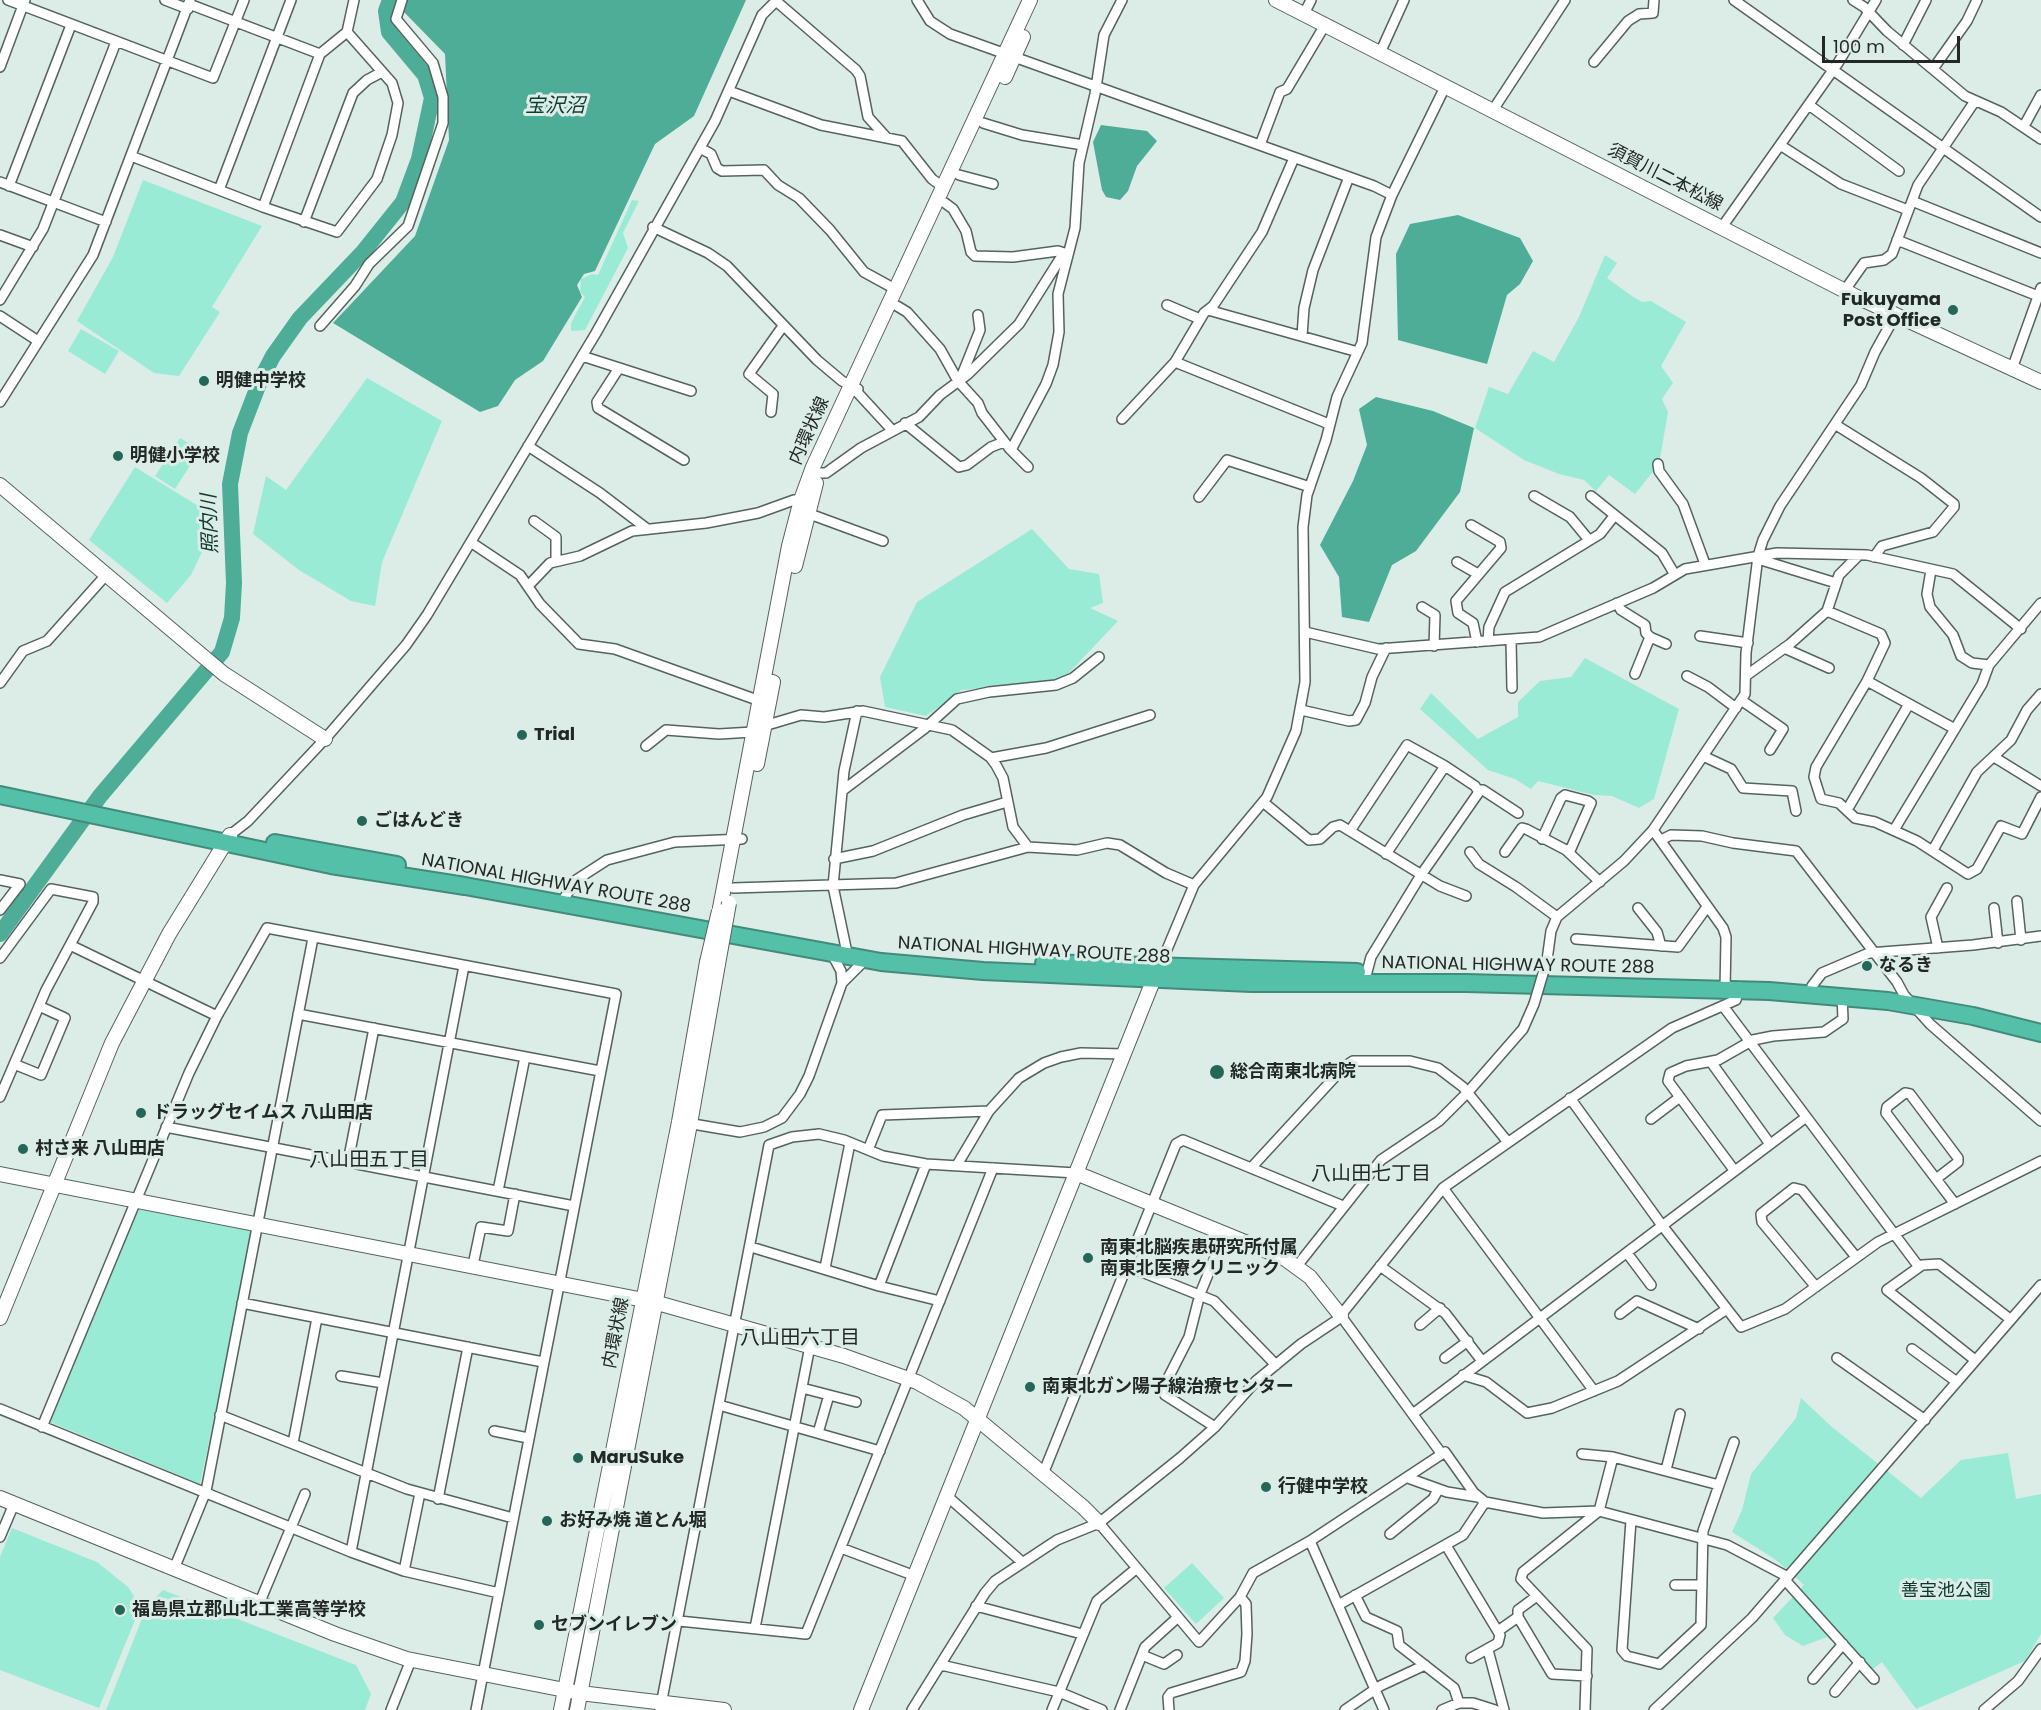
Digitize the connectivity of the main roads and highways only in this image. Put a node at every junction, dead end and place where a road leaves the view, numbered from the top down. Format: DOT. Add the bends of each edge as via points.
graph roads {
  1 [pos="0,787"];
  2 [pos="0,795"];
  3 [pos="71,805"];
  4 [pos="839,951"];
  5 [pos="1157,972"];
  6 [pos="1731,991"];
  7 [pos="1908,1000"];
  8 [pos="2041,1025"];
  9 [pos="2041,1033"];
  1 -- 3 [label="highway, NATIONAL HIGHWAY ROUTE 288"];
  2 -- 3 [label="highway, NATIONAL HIGHWAY ROUTE 288"];
  3 -- 4 [label="highway, NATIONAL HIGHWAY ROUTE 288" via="227,839"];
  4 -- 5 [label="highway, NATIONAL HIGHWAY ROUTE 288"];
  4 -- 5 [label="highway, NATIONAL HIGHWAY ROUTE 288" via="865,959 983,971"];
  5 -- 6 [label="highway, NATIONAL HIGHWAY ROUTE 288" via="1367,972"];
  5 -- 6 [label="highway, NATIONAL HIGHWAY ROUTE 288" via="1251,983 1466,983"];
  6 -- 7 [label="highway, NATIONAL HIGHWAY ROUTE 288"];
  6 -- 7 [label="highway, NATIONAL HIGHWAY ROUTE 288" via="1812,986"];
  7 -- 8 [label="highway, NATIONAL HIGHWAY ROUTE 288"];
  7 -- 9 [label="highway, NATIONAL HIGHWAY ROUTE 288"];
}
